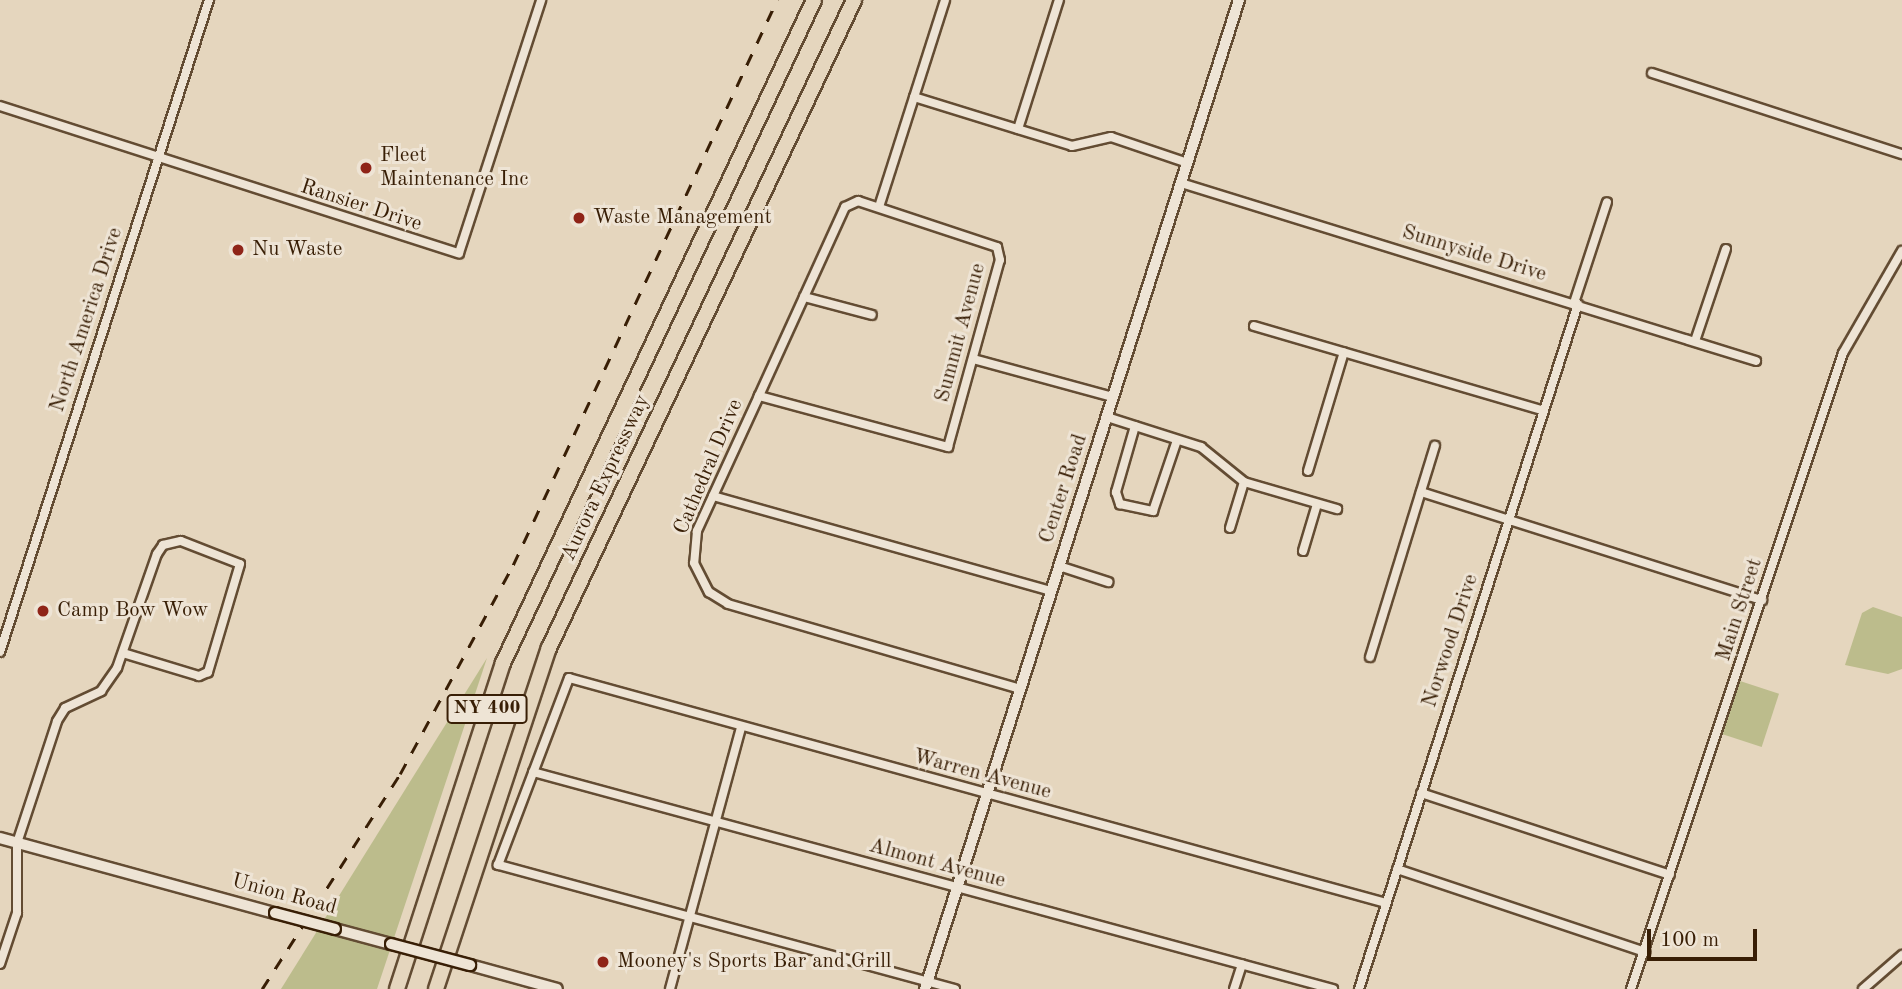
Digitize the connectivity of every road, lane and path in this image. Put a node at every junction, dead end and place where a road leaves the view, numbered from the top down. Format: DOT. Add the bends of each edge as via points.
graph roads {
  1 [pos="209,0"];
  2 [pos="541,0"];
  3 [pos="814,0"];
  4 [pos="853,0"];
  5 [pos="945,0"];
  6 [pos="1059,0"];
  7 [pos="1239,0"];
  8 [pos="1652,73"];
  9 [pos="914,97"];
  10 [pos="0,106"];
  11 [pos="1018,129"];
  12 [pos="1902,154"];
  13 [pos="157,158"];
  14 [pos="1188,163"];
  15 [pos="1181,183"];
  16 [pos="1607,202"];
  17 [pos="879,207"];
  18 [pos="1726,249"];
  19 [pos="1902,251"];
  20 [pos="804,297"];
  21 [pos="1576,303"];
  22 [pos="872,315"];
  23 [pos="1254,326"];
  24 [pos="1695,341"];
  25 [pos="1344,352"];
  26 [pos="973,359"];
  27 [pos="1756,361"];
  28 [pos="758,396"];
  29 [pos="1113,397"];
  30 [pos="1544,411"];
  31 [pos="1107,417"];
  32 [pos="1135,426"];
  33 [pos="1177,440"];
  34 [pos="1435,446"];
  35 [pos="1307,471"];
  36 [pos="1244,482"];
  37 [pos="1421,492"];
  38 [pos="713,496"];
  39 [pos="1317,504"];
  40 [pos="1337,509"];
  41 [pos="1508,518"];
  42 [pos="1230,528"];
  43 [pos="1303,551"];
  44 [pos="1059,566"];
  45 [pos="1108,582"];
  46 [pos="1052,591"];
  47 [pos="1762,600"];
  48 [pos="0,652"];
  49 [pos="122,653"];
  50 [pos="1370,657"];
  51 [pos="1021,689"];
  52 [pos="741,727"];
  53 [pos="533,772"];
  54 [pos="1421,793"];
  55 [pos="987,796"];
  56 [pos="716,822"];
  57 [pos="0,838"];
  58 [pos="17,843"];
  59 [pos="1397,869"];
  60 [pos="1670,875"];
  61 [pos="958,887"];
  62 [pos="1387,902"];
  63 [pos="691,916"];
  64 [pos="1645,951"];
  65 [pos="1902,955"];
  66 [pos="0,964"];
  67 [pos="1242,964"];
  68 [pos="926,985"];
  69 [pos="397,989"];
  70 [pos="436,989"];
  71 [pos="557,989"];
  72 [pos="670,989"];
  73 [pos="956,989"];
  74 [pos="1234,989"];
  75 [pos="1333,989"];
  76 [pos="1359,989"];
  77 [pos="1631,989"];
  78 [pos="1863,989"];
  1 -- 13 [label="street, North America Drive"];
  2 -- 13 [label="street, Ransier Drive" via="459,253"];
  3 -- 69 [label="highway, Aurora Expressway / NY 400" via="503,663"];
  4 -- 70 [label="highway, Aurora Expressway / NY 400" via="549,648"];
  5 -- 9 [label="street"];
  6 -- 11 [label="street"];
  7 -- 14 [label="main road, Center Road"];
  8 -- 12 [label="street"];
  9 -- 11 [label="street"];
  9 -- 17 [label="street"];
  10 -- 13 [label="street, Ransier Drive"];
  11 -- 14 [label="street" via="1072,146 1111,137"];
  13 -- 48 [label="street, North America Drive"];
  14 -- 15 [label="main road, Center Road"];
  15 -- 21 [label="street, Sunnyside Drive"];
  15 -- 29 [label="main road, Center Road"];
  16 -- 21 [label="street, Norwood Drive"];
  17 -- 20 [label="street, Cathedral Drive" via="858,201 845,207"];
  17 -- 26 [label="street, Summit Avenue" via="999,251"];
  18 -- 24 [label="street"];
  19 -- 47 [label="street, Main Street" via="1843,353"];
  20 -- 22 [label="street"];
  20 -- 28 [label="street, Cathedral Drive"];
  21 -- 24 [label="street, Sunnyside Drive"];
  21 -- 30 [label="street, Norwood Drive"];
  23 -- 25 [label="street"];
  24 -- 27 [label="street, Sunnyside Drive"];
  25 -- 30 [label="street"];
  25 -- 35 [label="street"];
  26 -- 28 [label="street, Summit Avenue" via="948,447"];
  26 -- 29 [label="street"];
  28 -- 38 [label="street, Cathedral Drive"];
  29 -- 31 [label="main road, Center Road"];
  30 -- 41 [label="street, Norwood Drive"];
  31 -- 32 [label="street"];
  31 -- 44 [label="main road, Center Road"];
  32 -- 33 [label="street"];
  32 -- 33 [label="street" via="1116,492 1120,504 1153,511"];
  33 -- 36 [label="street" via="1212,453"];
  34 -- 37 [label="street"];
  36 -- 39 [label="street"];
  36 -- 42 [label="street"];
  37 -- 41 [label="street"];
  37 -- 50 [label="street"];
  38 -- 46 [label="street"];
  38 -- 51 [label="street, Cathedral Drive" via="694,550 698,574 717,598"];
  39 -- 40 [label="street"];
  39 -- 43 [label="street"];
  41 -- 47 [label="street"];
  41 -- 54 [label="street, Norwood Drive"];
  44 -- 45 [label="street"];
  44 -- 46 [label="main road, Center Road"];
  46 -- 51 [label="main road, Center Road"];
  47 -- 60 [label="street, Main Street"];
  49 -- 49 [label="street" via="163,545 181,541 240,564 208,672 199,676"];
  49 -- 58 [label="street" via="100,691 65,708 57,720"];
  51 -- 55 [label="main road, Center Road"];
  52 -- 53 [label="street, Warren Avenue" via="569,678"];
  52 -- 55 [label="street, Warren Avenue"];
  52 -- 56 [label="street"];
  53 -- 56 [label="street, Almont Avenue"];
  53 -- 63 [label="street" via="498,865"];
  54 -- 59 [label="street, Norwood Drive"];
  54 -- 60 [label="street"];
  55 -- 61 [label="main road, Center Road"];
  55 -- 62 [label="street, Warren Avenue"];
  56 -- 61 [label="street, Almont Avenue"];
  56 -- 63 [label="street"];
  57 -- 58 [label="main road, Union Road"];
  58 -- 66 [label="street" via="18,913"];
  58 -- 71 [label="main road, Union Road, bridge"];
  59 -- 62 [label="street, Norwood Drive"];
  59 -- 64 [label="street"];
  60 -- 64 [label="street, Main Street"];
  61 -- 67 [label="street, Almont Avenue"];
  61 -- 68 [label="main road, Center Road"];
  62 -- 76 [label="street, Norwood Drive"];
  63 -- 68 [label="street"];
  63 -- 72 [label="street"];
  64 -- 77 [label="street, Main Street"];
  65 -- 78 [label="street"];
  67 -- 74 [label="street"];
  67 -- 75 [label="street, Almont Avenue"];
  68 -- 73 [label="street"];
}
